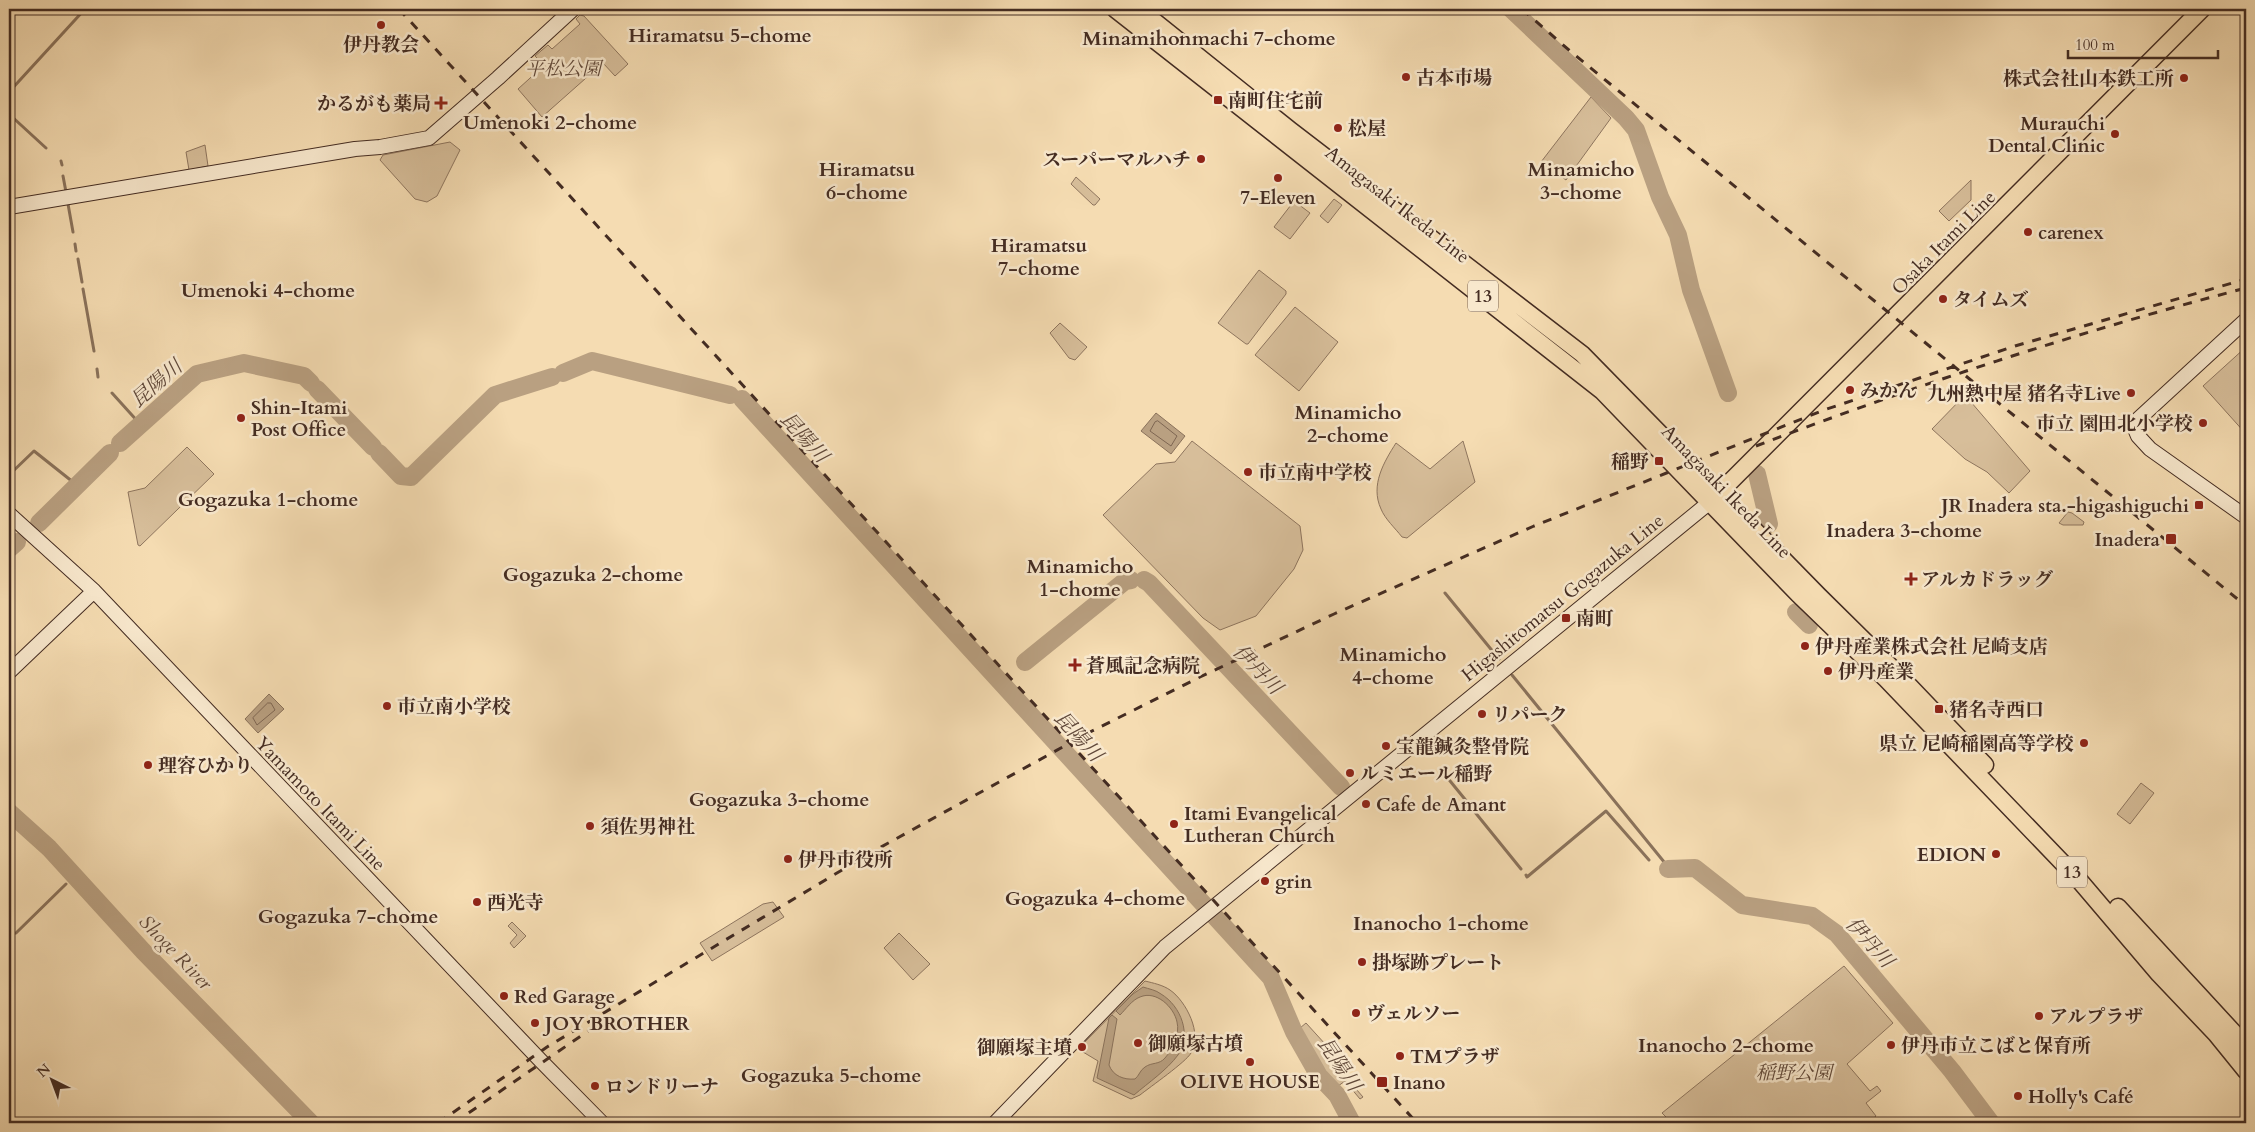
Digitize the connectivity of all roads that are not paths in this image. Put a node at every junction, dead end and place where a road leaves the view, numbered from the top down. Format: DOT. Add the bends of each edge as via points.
graph roads {
  1 [pos="573,9"];
  2 [pos="1116,9"];
  3 [pos="1139,9"];
  4 [pos="2202,9"];
  5 [pos="9,206"];
  6 [pos="2246,320"];
  7 [pos="1714,498"];
  8 [pos="9,514"];
  9 [pos="2246,517"];
  10 [pos="94,591"];
  11 [pos="9,672"];
  12 [pos="2246,1046"];
  13 [pos="2246,1071"];
  14 [pos="602,1123"];
  15 [pos="995,1123"];
  1 -- 5 [label="main road" via="429,138"];
  2 -- 7 [label="main road, Amagasaki Ikeda Line / 13" via="1576,368"];
  3 -- 7 [label="main road, Amagasaki Ikeda Line / 13" via="1290,130 1582,354"];
  4 -- 7 [label="main road, Osaka Itami Line"];
  6 -- 9 [label="main road" via="2133,424 2138,436 2150,449"];
  7 -- 12 [label="main road, Amagasaki Ikeda Line / 13" via="1898,674"];
  7 -- 13 [label="main road, Amagasaki Ikeda Line / 13" via="1798,594 1879,672 2079,880"];
  7 -- 15 [label="main road, Higashitomatsu Gogazuka Line" via="1154,956"];
  8 -- 10 [label="main road, Yamamoto Itami Line"];
  10 -- 11 [label="main road"];
  10 -- 14 [label="main road, Yamamoto Itami Line"];
}
